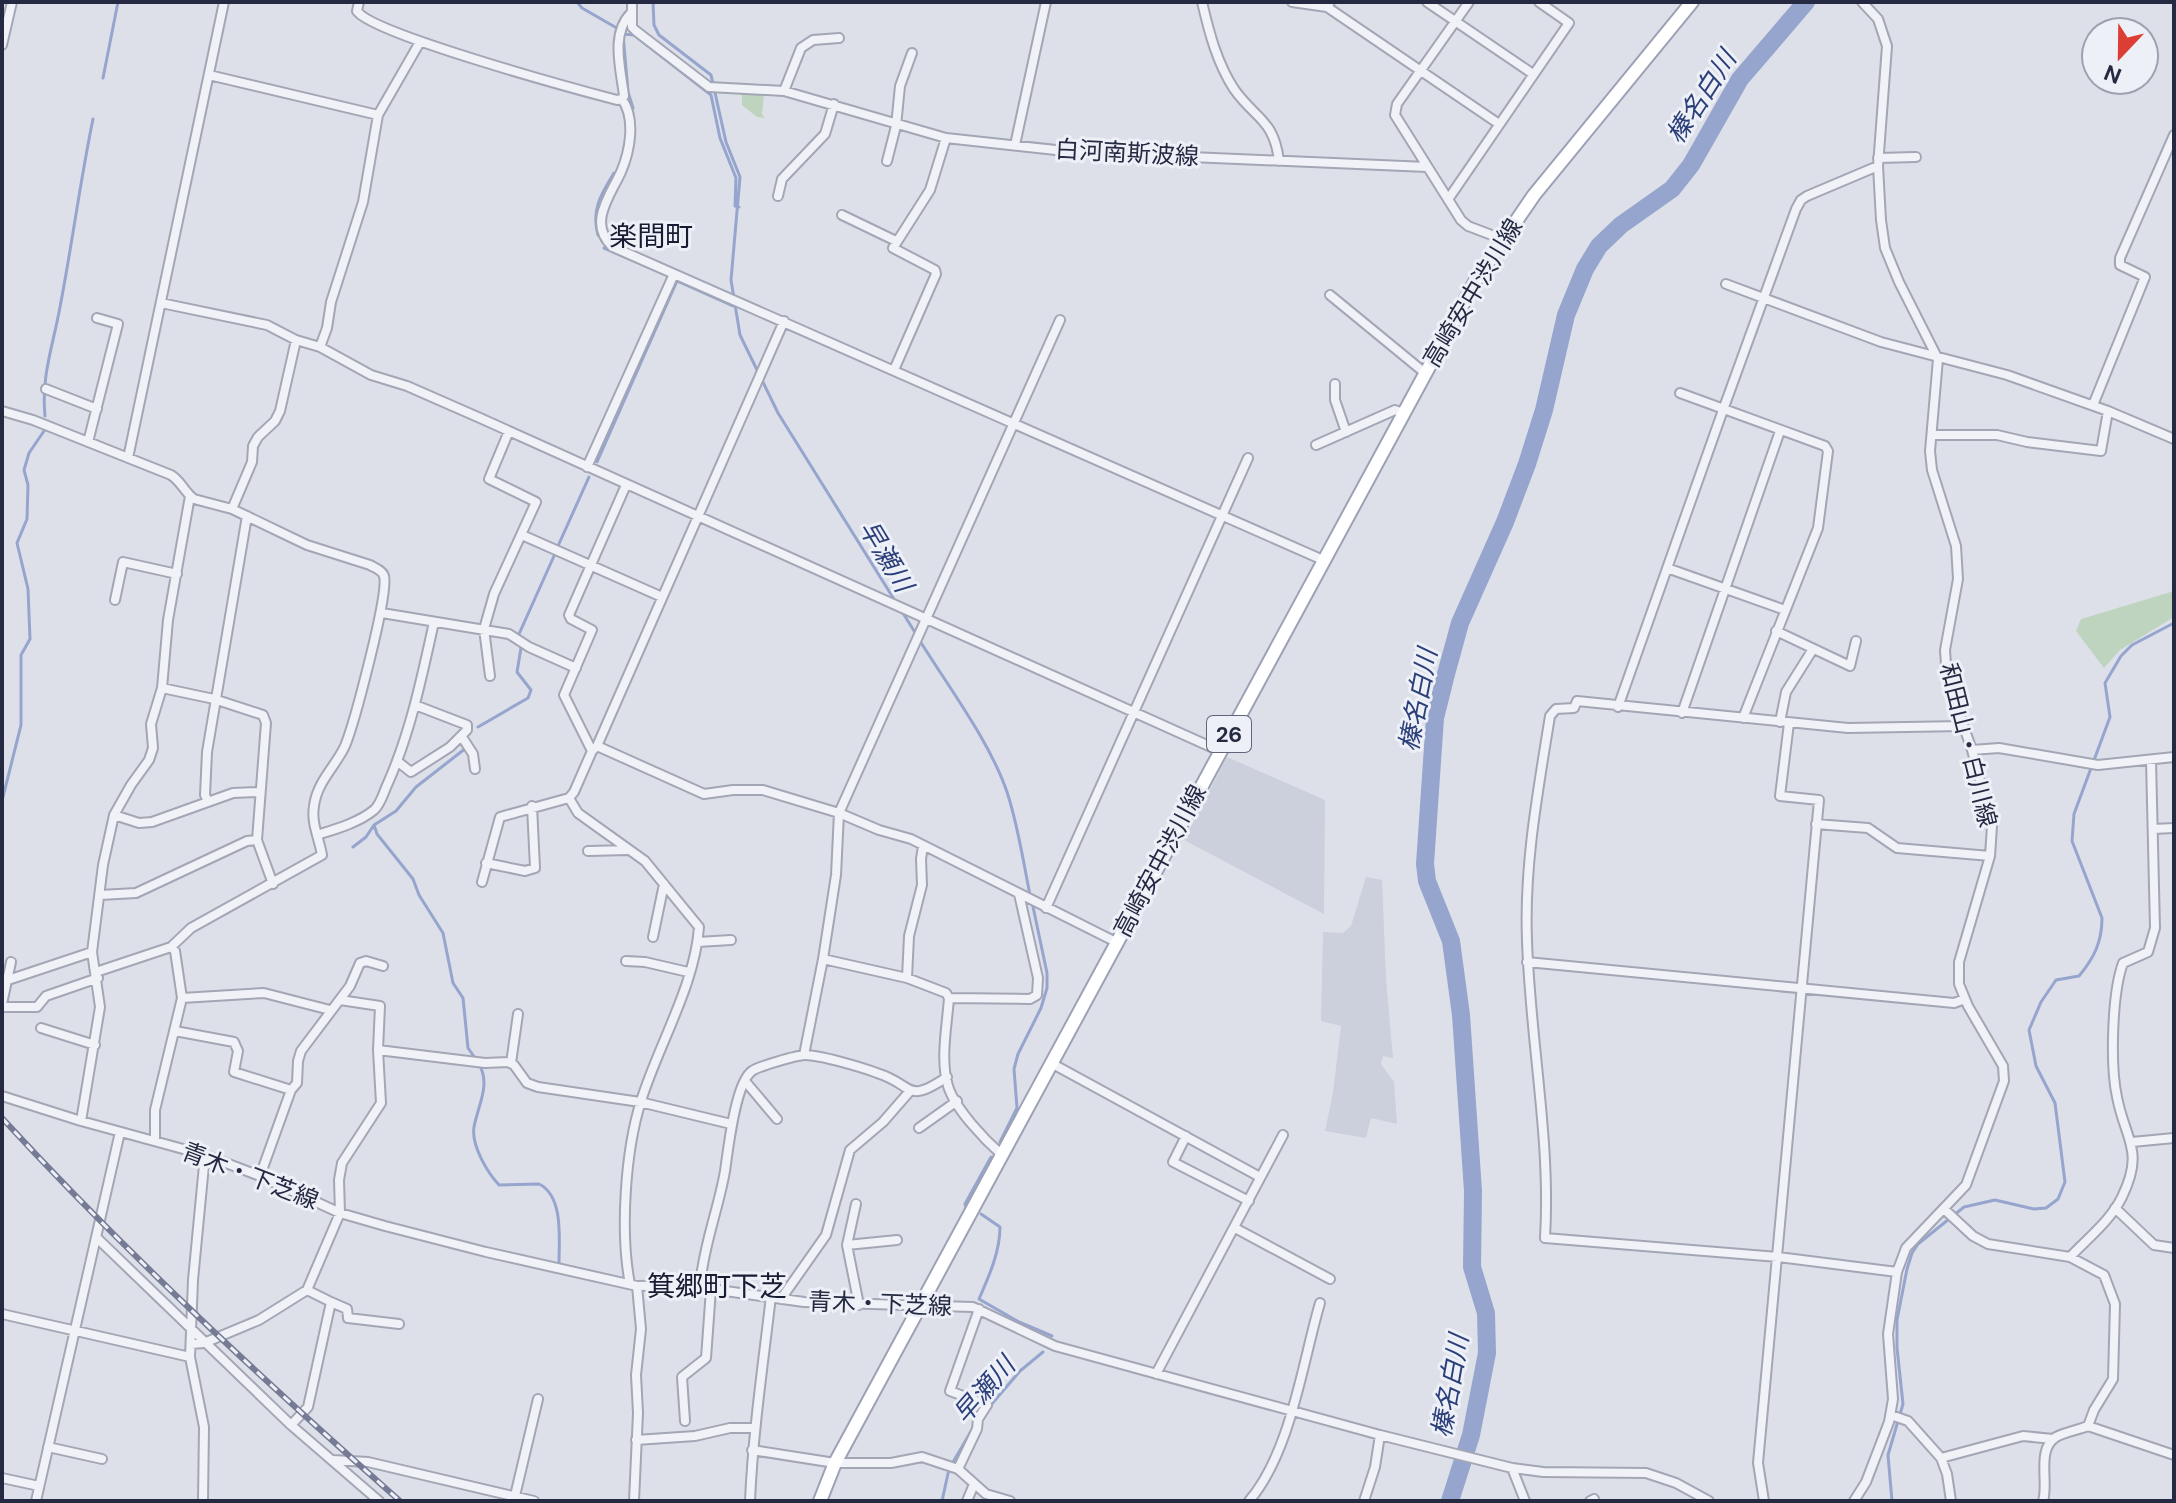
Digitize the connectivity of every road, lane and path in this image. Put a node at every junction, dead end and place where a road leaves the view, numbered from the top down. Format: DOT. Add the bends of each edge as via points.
graph roads {
  1 [pos="12,2"];
  2 [pos="224,2"];
  3 [pos="359,2"];
  4 [pos="632,2"];
  5 [pos="1046,2"];
  6 [pos="1202,2"];
  7 [pos="1292,2"];
  8 [pos="1427,2"];
  9 [pos="1469,2"];
  10 [pos="1539,2"];
  11 [pos="1692,2"];
  12 [pos="1864,4"];
  13 [pos="1329,5"];
  14 [pos="631,13"];
  15 [pos="1454,22"];
  16 [pos="839,38"];
  17 [pos="420,42"];
  18 [pos="2,45"];
  19 [pos="912,53"];
  20 [pos="1420,70"];
  21 [pos="1533,74"];
  22 [pos="209,75"];
  23 [pos="784,91"];
  24 [pos="622,99"];
  25 [pos="834,104"];
  26 [pos="378,115"];
  27 [pos="1499,124"];
  28 [pos="896,126"];
  29 [pos="2174,135"];
  30 [pos="946,138"];
  31 [pos="1015,145"];
  32 [pos="1916,157"];
  33 [pos="887,161"];
  34 [pos="1279,161"];
  35 [pos="1878,162"];
  36 [pos="1427,167"];
  37 [pos="778,196"];
  38 [pos="1449,198"];
  39 [pos="842,215"];
  40 [pos="1502,239"];
  41 [pos="896,241"];
  42 [pos="674,274"];
  43 [pos="1726,284"];
  44 [pos="1330,295"];
  45 [pos="1763,298"];
  46 [pos="161,303"];
  47 [pos="97,318"];
  48 [pos="1060,320"];
  49 [pos="784,321"];
  50 [pos="296,340"];
  51 [pos="320,347"];
  52 [pos="1938,359"];
  53 [pos="894,370"];
  54 [pos="1425,373"];
  55 [pos="1335,384"];
  56 [pos="46,389"];
  57 [pos="1680,393"];
  58 [pos="2093,405"];
  59 [pos="97,409"];
  60 [pos="1723,410"];
  61 [pos="2,411"];
  62 [pos="2108,411"];
  63 [pos="1403,413"];
  64 [pos="1014,423"];
  65 [pos="509,431"];
  66 [pos="1780,431"];
  67 [pos="1346,432"];
  68 [pos="1932,435"];
  69 [pos="2174,439"];
  70 [pos="88,442"];
  71 [pos="1316,445"];
  72 [pos="128,458"];
  73 [pos="1248,458"];
  74 [pos="587,467"];
  75 [pos="626,485"];
  76 [pos="190,496"];
  77 [pos="232,509"];
  78 [pos="1222,515"];
  79 [pos="247,516"];
  80 [pos="696,516"];
  81 [pos="522,535"];
  82 [pos="1323,560"];
  83 [pos="591,566"];
  84 [pos="1667,568"];
  85 [pos="177,574"];
  86 [pos="1725,589"];
  87 [pos="662,597"];
  88 [pos="115,600"];
  89 [pos="1785,610"];
  90 [pos="382,613"];
  91 [pos="434,622"];
  92 [pos="924,622"];
  93 [pos="484,629"];
  94 [pos="1776,631"];
  95 [pos="1856,641"];
  96 [pos="1813,649"];
  97 [pos="576,668"];
  98 [pos="490,676"];
  99 [pos="162,688"];
  100 [pos="214,699"];
  101 [pos="415,705"];
  102 [pos="1618,707"];
  103 [pos="1134,712"];
  104 [pos="1682,713"];
  105 [pos="1743,718"];
  106 [pos="1784,723"];
  107 [pos="1963,726"];
  108 [pos="462,737"];
  109 [pos="594,748"];
  110 [pos="1972,750"];
  111 [pos="1220,751"];
  112 [pos="2174,757"];
  113 [pos="2151,760"];
  114 [pos="397,761"];
  115 [pos="475,769"];
  116 [pos="259,792"];
  117 [pos="569,798"];
  118 [pos="208,802"];
  119 [pos="532,806"];
  120 [pos="839,813"];
  121 [pos="114,815"];
  122 [pos="1816,824"];
  123 [pos="2174,828"];
  124 [pos="2153,829"];
  125 [pos="317,835"];
  126 [pos="257,840"];
  127 [pos="923,846"];
  128 [pos="630,850"];
  129 [pos="588,851"];
  130 [pos="1990,856"];
  131 [pos="486,863"];
  132 [pos="482,882"];
  133 [pos="273,884"];
  134 [pos="664,884"];
  135 [pos="100,895"];
  136 [pos="1022,895"];
  137 [pos="1044,906"];
  138 [pos="653,937"];
  139 [pos="731,940"];
  140 [pos="698,942"];
  141 [pos="1116,942"];
  142 [pos="171,947"];
  143 [pos="92,952"];
  144 [pos="823,959"];
  145 [pos="626,961"];
  146 [pos="11,962"];
  147 [pos="1527,962"];
  148 [pos="383,966"];
  149 [pos="688,972"];
  150 [pos="97,975"];
  151 [pos="907,978"];
  152 [pos="8,980"];
  153 [pos="1801,988"];
  154 [pos="182,998"];
  155 [pos="949,998"];
  156 [pos="1965,999"];
  157 [pos="340,1000"];
  158 [pos="2,1005"];
  159 [pos="330,1010"];
  160 [pos="518,1014"];
  161 [pos="41,1028"];
  162 [pos="175,1031"];
  163 [pos="95,1045"];
  164 [pos="378,1050"];
  165 [pos="804,1055"];
  166 [pos="511,1063"];
  167 [pos="1051,1063"];
  168 [pos="947,1077"];
  169 [pos="745,1081"];
  170 [pos="291,1090"];
  171 [pos="910,1091"];
  172 [pos="2,1096"];
  173 [pos="957,1101"];
  174 [pos="640,1102"];
  175 [pos="777,1119"];
  176 [pos="81,1121"];
  177 [pos="731,1124"];
  178 [pos="919,1128"];
  179 [pos="120,1132"];
  180 [pos="1283,1135"];
  181 [pos="1186,1136"];
  182 [pos="2174,1138"];
  183 [pos="155,1141"];
  184 [pos="2132,1142"];
  185 [pos="205,1155"];
  186 [pos="1002,1155"];
  187 [pos="260,1176"];
  188 [pos="1260,1177"];
  189 [pos="1249,1201"];
  190 [pos="856,1204"];
  191 [pos="2115,1208"];
  192 [pos="1946,1211"];
  193 [pos="340,1213"];
  194 [pos="1235,1228"];
  195 [pos="97,1238"];
  196 [pos="897,1240"];
  197 [pos="847,1245"];
  198 [pos="2174,1248"];
  199 [pos="1778,1257"];
  200 [pos="2070,1257"];
  201 [pos="1897,1272"];
  202 [pos="1330,1279"];
  203 [pos="633,1285"];
  204 [pos="700,1285"];
  205 [pos="711,1289"];
  206 [pos="307,1290"];
  207 [pos="776,1298"];
  208 [pos="331,1302"];
  209 [pos="1320,1303"];
  210 [pos="859,1305"];
  211 [pos="919,1307"];
  212 [pos="979,1309"];
  213 [pos="2,1314"];
  214 [pos="399,1324"];
  215 [pos="73,1329"];
  216 [pos="192,1331"];
  217 [pos="204,1343"];
  218 [pos="191,1344"];
  219 [pos="190,1357"];
  220 [pos="1156,1374"];
  221 [pos="538,1399"];
  222 [pos="1292,1411"];
  223 [pos="1892,1415"];
  224 [pos="685,1421"];
  225 [pos="291,1425"];
  226 [pos="2088,1426"];
  227 [pos="753,1428"];
  228 [pos="1380,1435"];
  229 [pos="2053,1439"];
  230 [pos="636,1440"];
  231 [pos="48,1447"];
  232 [pos="752,1450"];
  233 [pos="2174,1455"];
  234 [pos="1941,1458"];
  235 [pos="102,1459"];
  236 [pos="332,1460"];
  237 [pos="835,1463"];
  238 [pos="953,1468"];
  239 [pos="1512,1468"];
  240 [pos="2,1478"];
  241 [pos="974,1484"];
  242 [pos="39,1486"];
  243 [pos="514,1499"];
  244 [pos="36,1501"];
  245 [pos="203,1501"];
  246 [pos="379,1501"];
  247 [pos="534,1501"];
  248 [pos="634,1501"];
  249 [pos="750,1501"];
  250 [pos="820,1501"];
  251 [pos="967,1501"];
  252 [pos="1010,1501"];
  253 [pos="1249,1501"];
  254 [pos="1364,1501"];
  255 [pos="1525,1501"];
  256 [pos="1709,1501"];
  257 [pos="1764,1501"];
  258 [pos="1854,1501"];
  259 [pos="1951,1501"];
  260 [pos="2043,1501"];
  1 -- 18 [label="street"];
  2 -- 22 [label="street"];
  3 -- 17 [label="street" via="360,16"];
  4 -- 14 [label="street"];
  5 -- 31 [label="street"];
  6 -- 34 [label="street" via="1210,39 1244,100 1270,127"];
  7 -- 13 [label="street"];
  8 -- 15 [label="street"];
  9 -- 15 [label="street"];
  10 -- 21 [label="street" via="1569,23"];
  11 -- 40 [label="main road, 高崎安中渋川線 / 26"];
  12 -- 35 [label="street" via="1878,19 1887,46"];
  13 -- 20 [label="street"];
  14 -- 23 [label="street, 白河南斯波線" via="636,31 709,87"];
  14 -- 24 [label="street" via="618,33"];
  15 -- 20 [label="street"];
  15 -- 21 [label="street"];
  16 -- 23 [label="street" via="813,40 801,48"];
  17 -- 24 [label="street"];
  17 -- 26 [label="street"];
  19 -- 28 [label="street" via="900,86"];
  20 -- 27 [label="street"];
  20 -- 36 [label="street" via="1395,110"];
  21 -- 27 [label="street"];
  22 -- 26 [label="street"];
  22 -- 46 [label="street"];
  23 -- 25 [label="street, 白河南斯波線"];
  24 -- 42 [label="street" via="632,121 623,168 603,208 603,233 613,247"];
  25 -- 28 [label="street, 白河南斯波線"];
  25 -- 37 [label="street" via="825,134 782,179"];
  26 -- 51 [label="street" via="363,202"];
  27 -- 38 [label="street"];
  28 -- 30 [label="street, 白河南斯波線"];
  28 -- 33 [label="street"];
  29 -- 58 [label="street" via="2120,258 2120,265 2145,277"];
  30 -- 31 [label="street, 白河南斯波線"];
  30 -- 41 [label="street" via="930,190"];
  31 -- 34 [label="street, 白河南斯波線"];
  32 -- 35 [label="street"];
  34 -- 36 [label="street, 白河南斯波線"];
  35 -- 45 [label="street" via="1801,200"];
  35 -- 52 [label="street" via="1885,248"];
  36 -- 38 [label="street"];
  38 -- 40 [label="street" via="1468,226"];
  39 -- 41 [label="street"];
  40 -- 54 [label="main road, 高崎安中渋川線 / 26"];
  41 -- 53 [label="street" via="895,251 936,274"];
  42 -- 49 [label="street"];
  42 -- 74 [label="street"];
  43 -- 45 [label="street"];
  44 -- 54 [label="street"];
  45 -- 52 [label="street"];
  45 -- 60 [label="street"];
  46 -- 50 [label="street" via="267,325"];
  46 -- 72 [label="street"];
  47 -- 59 [label="street" via="118,324"];
  48 -- 64 [label="street"];
  49 -- 53 [label="street"];
  49 -- 80 [label="street"];
  50 -- 51 [label="street"];
  50 -- 77 [label="street" via="280,411 253,446 252,462"];
  51 -- 65 [label="street" via="371,375"];
  52 -- 58 [label="street" via="2007,375"];
  52 -- 68 [label="street, 和田山・白川線"];
  53 -- 64 [label="street"];
  54 -- 63 [label="main road, 高崎安中渋川線 / 26"];
  55 -- 67 [label="street"];
  56 -- 59 [label="street"];
  57 -- 60 [label="street"];
  58 -- 62 [label="street"];
  59 -- 70 [label="street"];
  60 -- 66 [label="street"];
  60 -- 84 [label="street"];
  61 -- 70 [label="street"];
  62 -- 68 [label="street" via="2101,451 1997,435"];
  62 -- 69 [label="street"];
  63 -- 67 [label="street" via="1395,410"];
  63 -- 82 [label="main road, 高崎安中渋川線 / 26"];
  64 -- 78 [label="street"];
  64 -- 92 [label="street"];
  65 -- 74 [label="street"];
  65 -- 81 [label="street" via="489,479 536,502"];
  66 -- 86 [label="street"];
  66 -- 89 [label="street" via="1828,451 1821,519"];
  67 -- 71 [label="street"];
  68 -- 107 [label="street, 和田山・白川線" via="1932,470 1956,546 1958,579 1945,650 1947,679"];
  70 -- 72 [label="street"];
  72 -- 76 [label="street" via="180,480"];
  73 -- 78 [label="street"];
  74 -- 75 [label="street"];
  75 -- 80 [label="street"];
  75 -- 83 [label="street"];
  76 -- 77 [label="street"];
  76 -- 85 [label="street"];
  77 -- 79 [label="street"];
  78 -- 82 [label="street"];
  78 -- 103 [label="street"];
  79 -- 90 [label="street" via="307,545 379,569 384,578"];
  79 -- 100 [label="street"];
  80 -- 87 [label="street"];
  80 -- 92 [label="street"];
  81 -- 83 [label="street"];
  81 -- 93 [label="street"];
  82 -- 111 [label="main road, 高崎安中渋川線 / 26"];
  83 -- 87 [label="street"];
  83 -- 97 [label="street" via="569,615 592,630"];
  84 -- 86 [label="street"];
  84 -- 102 [label="street"];
  85 -- 88 [label="street" via="123,562"];
  85 -- 99 [label="street"];
  86 -- 89 [label="street"];
  86 -- 104 [label="street"];
  87 -- 109 [label="street"];
  89 -- 94 [label="street"];
  90 -- 91 [label="street"];
  90 -- 125 [label="street" via="349,735 318,787 313,808"];
  91 -- 93 [label="street"];
  91 -- 101 [label="street"];
  92 -- 103 [label="street"];
  92 -- 120 [label="street"];
  93 -- 97 [label="street" via="509,634"];
  93 -- 98 [label="street"];
  94 -- 96 [label="street"];
  94 -- 105 [label="street"];
  95 -- 96 [label="street" via="1850,666"];
  96 -- 106 [label="street" via="1786,692"];
  97 -- 109 [label="street" via="565,701"];
  99 -- 100 [label="street"];
  99 -- 121 [label="street" via="151,724 149,760"];
  100 -- 116 [label="street" via="259,712 266,719"];
  100 -- 118 [label="street"];
  101 -- 108 [label="street" via="467,725"];
  101 -- 114 [label="street"];
  102 -- 104 [label="street"];
  102 -- 147 [label="street" via="1577,701 1574,708 1556,709 1550,716 1527,883"];
  103 -- 111 [label="street"];
  103 -- 137 [label="street"];
  104 -- 105 [label="street"];
  105 -- 106 [label="street"];
  106 -- 107 [label="street"];
  106 -- 122 [label="street" via="1780,796 1819,800"];
  107 -- 110 [label="street, 和田山・白川線"];
  108 -- 114 [label="street" via="411,772"];
  108 -- 115 [label="street"];
  109 -- 117 [label="street"];
  109 -- 120 [label="street" via="704,794 763,790"];
  110 -- 113 [label="street" via="1999,748 2098,765"];
  110 -- 130 [label="street, 和田山・白川線" via="1992,826"];
  111 -- 141 [label="main road, 高崎安中渋川線 / 26"];
  112 -- 113 [label="street"];
  113 -- 124 [label="street"];
  114 -- 125 [label="street" via="375,809"];
  116 -- 118 [label="street" via="233,793"];
  116 -- 126 [label="street"];
  117 -- 119 [label="street"];
  117 -- 128 [label="street" via="578,813"];
  118 -- 121 [label="street" via="152,822"];
  119 -- 131 [label="street" via="500,817"];
  119 -- 131 [label="street" via="535,868"];
  120 -- 127 [label="street"];
  120 -- 144 [label="street"];
  121 -- 135 [label="street"];
  122 -- 130 [label="street" via="1868,828 1897,848"];
  122 -- 153 [label="street"];
  123 -- 124 [label="street"];
  124 -- 184 [label="street" via="2153,942 2148,952 2123,963 2116,986 2115,1086"];
  125 -- 133 [label="street" via="322,855"];
  126 -- 133 [label="street"];
  126 -- 135 [label="street" via="136,893"];
  127 -- 136 [label="street"];
  127 -- 151 [label="street"];
  128 -- 129 [label="street"];
  128 -- 134 [label="street"];
  130 -- 156 [label="street, 和田山・白川線" via="1959,962"];
  131 -- 132 [label="street"];
  133 -- 142 [label="street" via="191,928"];
  134 -- 138 [label="street"];
  134 -- 140 [label="street" via="699,927"];
  135 -- 143 [label="street"];
  136 -- 137 [label="street"];
  136 -- 155 [label="street" via="1037,995"];
  137 -- 141 [label="street"];
  139 -- 140 [label="street"];
  140 -- 149 [label="street"];
  141 -- 167 [label="main road, 高崎安中渋川線 / 26"];
  142 -- 150 [label="street"];
  142 -- 154 [label="street"];
  143 -- 150 [label="street"];
  143 -- 152 [label="street"];
  144 -- 151 [label="street"];
  144 -- 165 [label="street"];
  145 -- 149 [label="street"];
  146 -- 152 [label="street"];
  147 -- 153 [label="street"];
  147 -- 199 [label="street" via="1548,1192 1545,1238"];
  148 -- 157 [label="street" via="360,963"];
  149 -- 174 [label="street"];
  150 -- 158 [label="street" via="46,996 37,1007"];
  150 -- 163 [label="street"];
  151 -- 155 [label="street" via="942,990"];
  152 -- 158 [label="street"];
  153 -- 156 [label="street" via="1954,1003"];
  153 -- 199 [label="street"];
  154 -- 159 [label="street" via="264,993"];
  154 -- 162 [label="street"];
  155 -- 168 [label="street"];
  156 -- 192 [label="street, 和田山・白川線" via="2003,1066 2004,1081 1966,1185"];
  157 -- 159 [label="street"];
  157 -- 164 [label="street" via="380,1006"];
  159 -- 170 [label="street" via="301,1051 297,1083"];
  160 -- 166 [label="street"];
  161 -- 163 [label="street"];
  162 -- 170 [label="street" via="234,1042 234,1072"];
  162 -- 183 [label="street" via="155,1110"];
  163 -- 176 [label="street"];
  164 -- 166 [label="street"];
  164 -- 193 [label="street" via="381,1103 342,1163"];
  165 -- 169 [label="street" via="752,1071"];
  165 -- 171 [label="street" via="877,1073"];
  166 -- 174 [label="street" via="527,1083 538,1087"];
  167 -- 181 [label="street"];
  167 -- 186 [label="main road, 高崎安中渋川線 / 26"];
  168 -- 171 [label="street" via="927,1090"];
  168 -- 173 [label="street"];
  169 -- 175 [label="street"];
  169 -- 177 [label="street"];
  170 -- 187 [label="street"];
  171 -- 207 [label="street" via="850,1150 826,1235"];
  172 -- 176 [label="street, 青木・下芝線"];
  173 -- 178 [label="street"];
  173 -- 186 [label="street" via="979,1134"];
  174 -- 177 [label="street"];
  174 -- 203 [label="street" via="627,1167 626,1264"];
  176 -- 179 [label="street, 青木・下芝線"];
  177 -- 204 [label="street"];
  179 -- 183 [label="street, 青木・下芝線"];
  179 -- 195 [label="street"];
  180 -- 188 [label="street"];
  181 -- 188 [label="street"];
  181 -- 189 [label="street" via="1173,1162"];
  182 -- 184 [label="street"];
  183 -- 185 [label="street, 青木・下芝線"];
  184 -- 191 [label="street" via="2132,1170"];
  185 -- 187 [label="street, 青木・下芝線"];
  185 -- 216 [label="street"];
  186 -- 211 [label="main road, 高崎安中渋川線 / 26"];
  187 -- 193 [label="street, 青木・下芝線"];
  188 -- 189 [label="street"];
  189 -- 194 [label="street"];
  190 -- 197 [label="street"];
  191 -- 198 [label="street" via="2149,1242"];
  191 -- 200 [label="street"];
  192 -- 200 [label="street" via="1988,1244"];
  192 -- 201 [label="street, 和田山・白川線" via="1906,1248"];
  193 -- 203 [label="street, 青木・下芝線"];
  193 -- 206 [label="street"];
  194 -- 202 [label="street"];
  194 -- 220 [label="street"];
  195 -- 215 [label="street"];
  195 -- 216 [label="street"];
  196 -- 197 [label="street"];
  197 -- 210 [label="street"];
  199 -- 201 [label="street"];
  199 -- 257 [label="street" via="1758,1463"];
  200 -- 226 [label="street" via="2104,1275 2115,1304 2113,1379"];
  201 -- 223 [label="street, 和田山・白川線" via="1888,1334"];
  203 -- 204 [label="street, 青木・下芝線"];
  203 -- 230 [label="street" via="641,1329"];
  204 -- 205 [label="street, 青木・下芝線"];
  205 -- 207 [label="street, 青木・下芝線"];
  205 -- 224 [label="street" via="706,1358 682,1377"];
  206 -- 208 [label="street"];
  206 -- 217 [label="street" via="259,1320"];
  207 -- 210 [label="street, 青木・下芝線"];
  207 -- 227 [label="street"];
  208 -- 214 [label="street" via="347,1309 348,1318"];
  208 -- 225 [label="street" via="308,1407"];
  209 -- 222 [label="street"];
  210 -- 211 [label="street, 青木・下芝線"];
  211 -- 212 [label="street, 青木・下芝線"];
  211 -- 237 [label="main road, 高崎安中渋川線 / 26"];
  212 -- 220 [label="street, 青木・下芝線" via="1055,1346"];
  212 -- 238 [label="street" via="950,1391 987,1405"];
  213 -- 215 [label="street"];
  215 -- 219 [label="street"];
  215 -- 231 [label="street"];
  216 -- 217 [label="street"];
  216 -- 218 [label="street"];
  217 -- 218 [label="street"];
  217 -- 225 [label="street"];
  218 -- 219 [label="street"];
  219 -- 245 [label="street" via="204,1427"];
  220 -- 222 [label="street, 青木・下芝線"];
  221 -- 243 [label="street"];
  222 -- 228 [label="street, 青木・下芝線"];
  222 -- 253 [label="street" via="1264,1480"];
  223 -- 234 [label="street" via="1906,1420"];
  223 -- 258 [label="street, 和田山・白川線"];
  225 -- 236 [label="street"];
  226 -- 229 [label="street"];
  226 -- 233 [label="street"];
  227 -- 230 [label="street"];
  227 -- 232 [label="street"];
  228 -- 239 [label="street, 青木・下芝線"];
  228 -- 254 [label="street"];
  229 -- 234 [label="street" via="2023,1436"];
  229 -- 260 [label="street" via="2045,1456"];
  230 -- 248 [label="street"];
  231 -- 235 [label="street"];
  231 -- 242 [label="street"];
  232 -- 237 [label="street"];
  232 -- 249 [label="street"];
  234 -- 259 [label="street"];
  236 -- 243 [label="street" via="368,1462"];
  236 -- 246 [label="street"];
  237 -- 238 [label="street" via="922,1457"];
  237 -- 250 [label="main road, 高崎安中渋川線 / 26"];
  238 -- 241 [label="street"];
  239 -- 255 [label="street"];
  239 -- 256 [label="street, 青木・下芝線" via="1646,1473"];
  240 -- 242 [label="street"];
  241 -- 251 [label="street"];
  241 -- 252 [label="street"];
  242 -- 244 [label="street"];
  243 -- 247 [label="street"];
}
